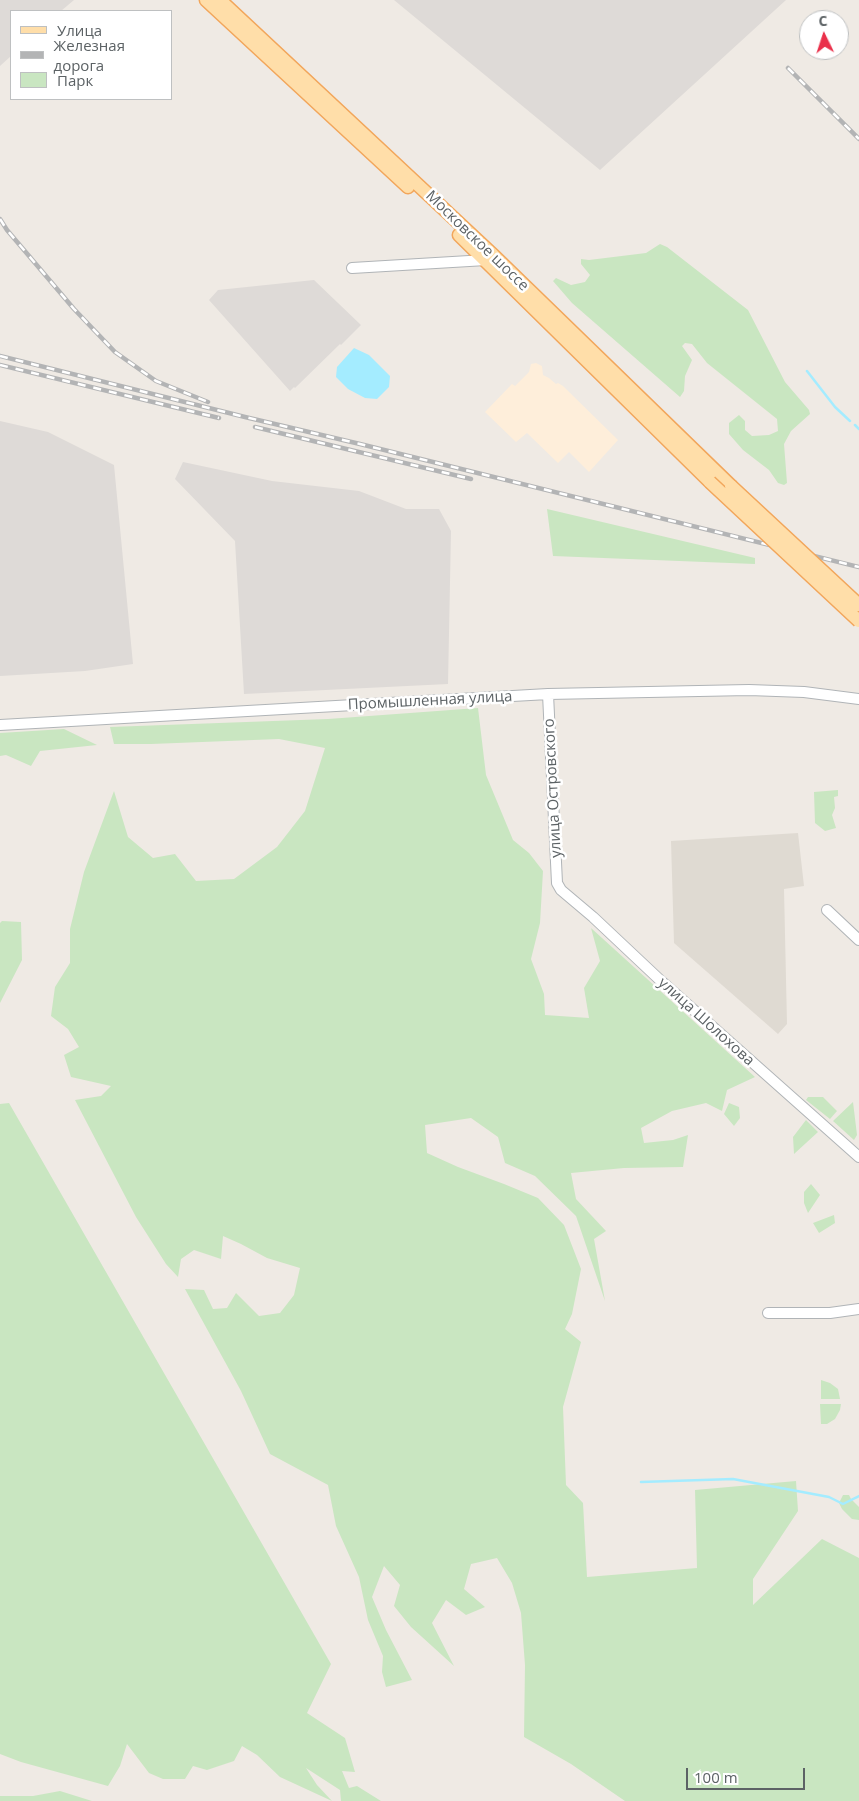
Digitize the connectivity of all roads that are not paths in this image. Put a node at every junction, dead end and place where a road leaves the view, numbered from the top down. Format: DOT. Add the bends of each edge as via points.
graph roads {
  1 [pos="206,0"];
  2 [pos="220,0"];
  3 [pos="489,257"];
  4 [pos="352,268"];
  5 [pos="859,605"];
  6 [pos="859,621"];
  7 [pos="548,694"];
  8 [pos="859,699"];
  9 [pos="0,725"];
  10 [pos="557,883"];
  11 [pos="827,910"];
  12 [pos="859,940"];
  13 [pos="859,1157"];
  14 [pos="859,1309"];
  15 [pos="768,1313"];
  1 -- 3 [label="main road, Московское шоссе"];
  2 -- 3 [label="main road, Московское шоссе"];
  3 -- 4 [label="street"];
  3 -- 5 [label="main road, Московское шоссе, bridge"];
  3 -- 6 [label="main road, Московское шоссе, bridge" via="710,482"];
  7 -- 8 [label="street, Промышленная улица" via="749,690"];
  7 -- 9 [label="street, Промышленная улица"];
  7 -- 10 [label="street, улица Островского"];
  10 -- 13 [label="street, улица Шолохова" via="661,981"];
  11 -- 12 [label="street"];
  14 -- 15 [label="street" via="830,1313"];
}
